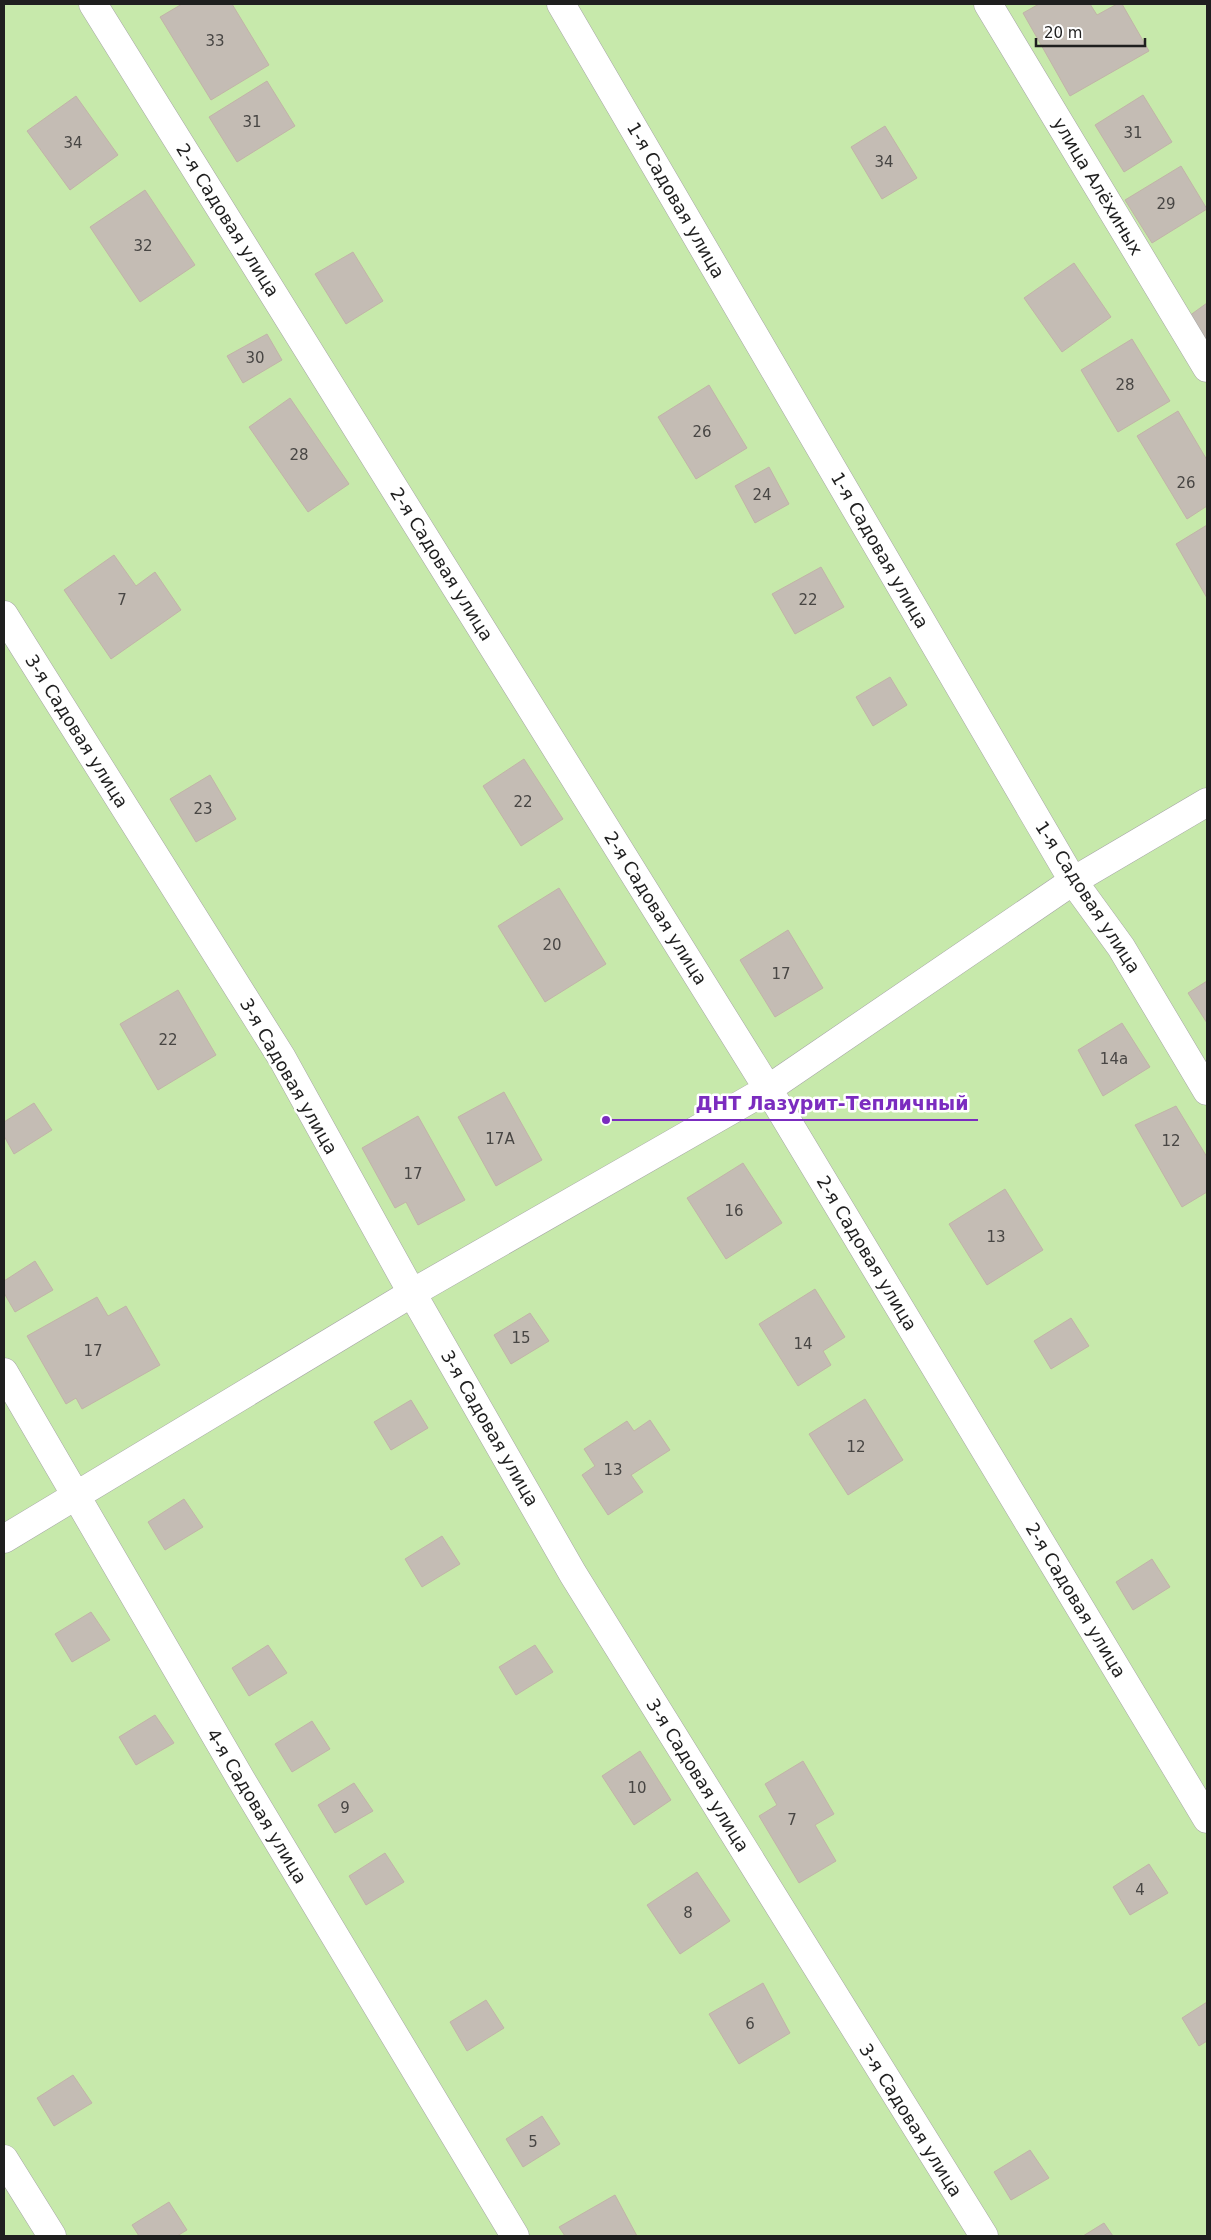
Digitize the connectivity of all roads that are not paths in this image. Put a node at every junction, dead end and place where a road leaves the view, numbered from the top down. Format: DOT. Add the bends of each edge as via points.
graph roads {
  1 [pos="93,4"];
  2 [pos="561,4"];
  3 [pos="988,4"];
  4 [pos="1207,368"];
  5 [pos="4,615"];
  6 [pos="1207,802"];
  7 [pos="1073,881"];
  8 [pos="768,1089"];
  9 [pos="1207,1091"];
  10 [pos="412,1293"];
  11 [pos="4,1372"];
  12 [pos="76,1495"];
  13 [pos="4,1539"];
  14 [pos="1207,1819"];
  15 [pos="4,2159"];
  16 [pos="52,2236"];
  17 [pos="515,2236"];
  18 [pos="984,2236"];
  1 -- 8 [label="street, 2-я Садовая улица"];
  2 -- 7 [label="street, 1-я Садовая улица"];
  3 -- 4 [label="street, улица Алёхиных"];
  5 -- 10 [label="street, 3-я Садовая улица" via="282,1058"];
  6 -- 7 [label="street"];
  7 -- 8 [label="street"];
  7 -- 9 [label="street, 1-я Садовая улица" via="1121,946"];
  8 -- 10 [label="street"];
  8 -- 14 [label="street, 2-я Садовая улица"];
  10 -- 12 [label="street"];
  10 -- 18 [label="street, 3-я Садовая улица" via="573,1574"];
  11 -- 12 [label="street, 4-я Садовая улица"];
  12 -- 13 [label="street"];
  12 -- 17 [label="street, 4-я Садовая улица" via="242,1781"];
  15 -- 16 [label="street"];
}
